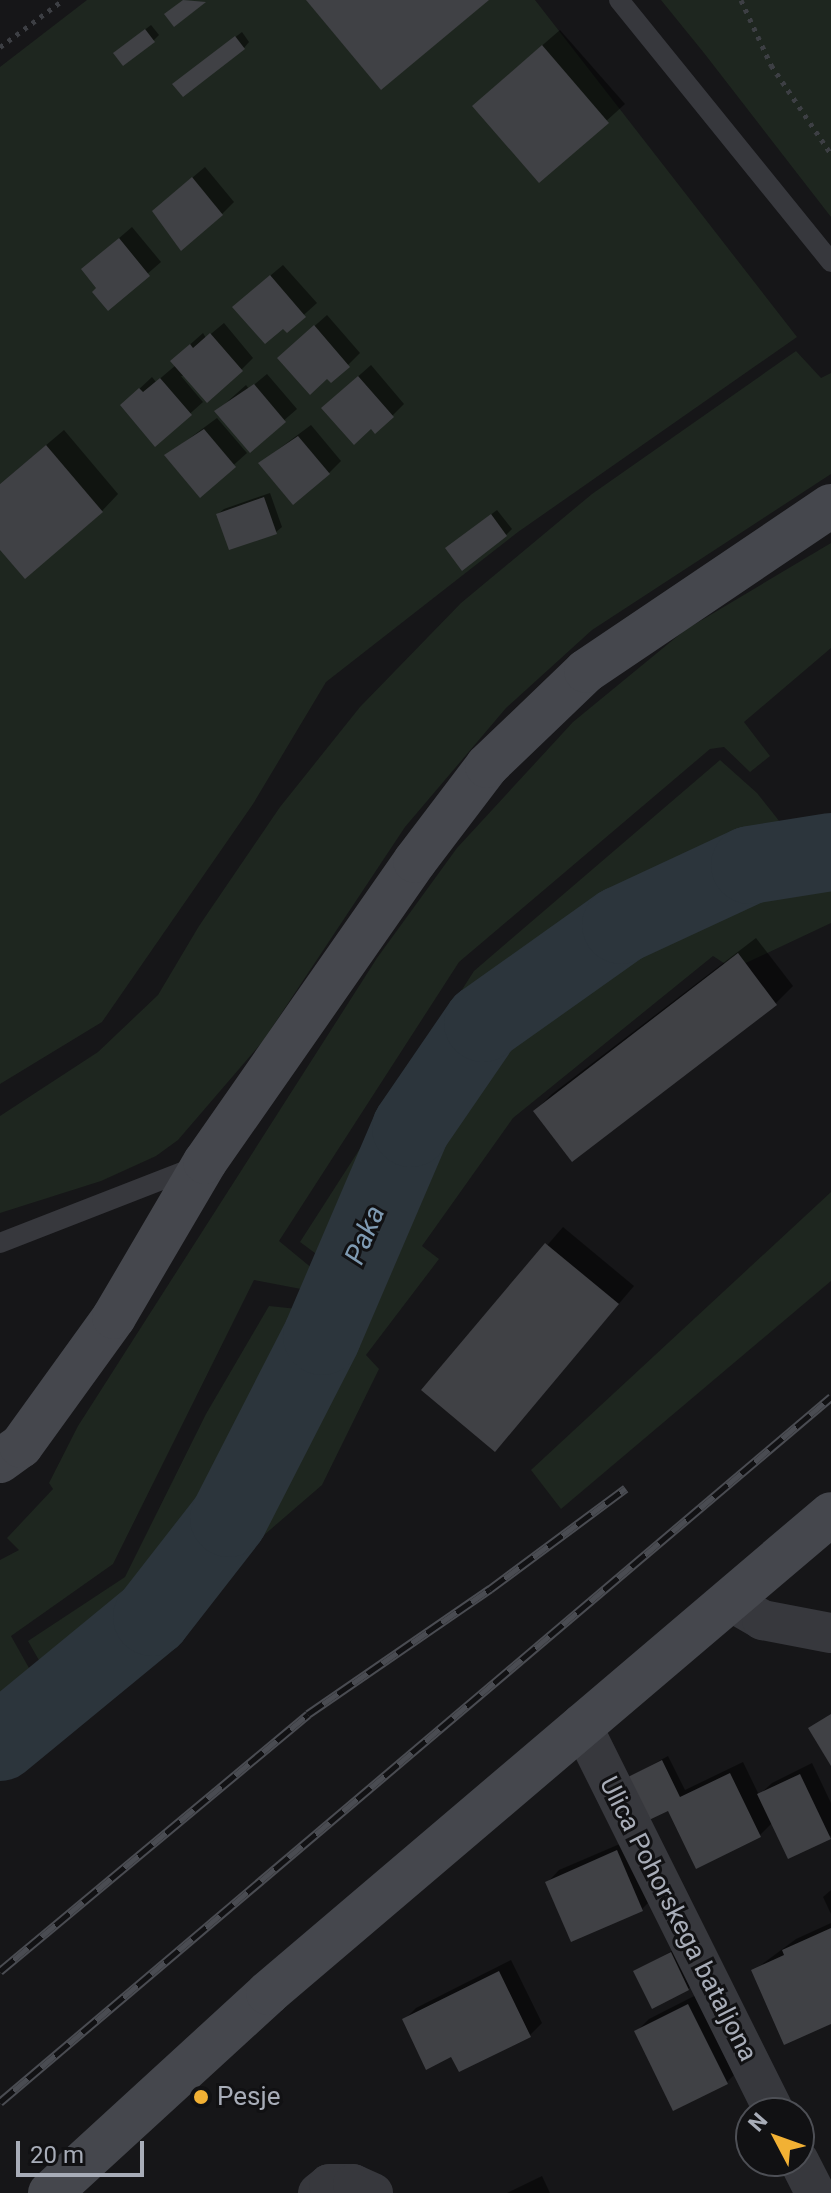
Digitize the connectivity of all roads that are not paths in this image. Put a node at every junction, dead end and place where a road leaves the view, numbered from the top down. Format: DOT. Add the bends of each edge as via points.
graph roads {
  1 [pos="619,0"];
  2 [pos="831,262"];
  3 [pos="831,506"];
  4 [pos="205,1162"];
  5 [pos="0,1243"];
  6 [pos="0,1461"];
  7 [pos="831,1514"];
  8 [pos="728,1600"];
  9 [pos="831,1633"];
  10 [pos="581,1724"];
  11 [pos="767,2097"];
  12 [pos="50,2193"];
  13 [pos="318,2193"];
  14 [pos="373,2193"];
  1 -- 2 [label="lane"];
  3 -- 4 [label="street" via="586,671 487,766"];
  4 -- 5 [label="lane"];
  4 -- 6 [label="street" via="114,1317 21,1446"];
  7 -- 8 [label="street"];
  8 -- 9 [label="street" via="762,1620"];
  8 -- 10 [label="street"];
  10 -- 11 [label="street, Ulica Pohorskega bataljona"];
  10 -- 12 [label="street" via="268,1993"];
  13 -- 14 [label="street" via="329,2184 353,2184"];
}
